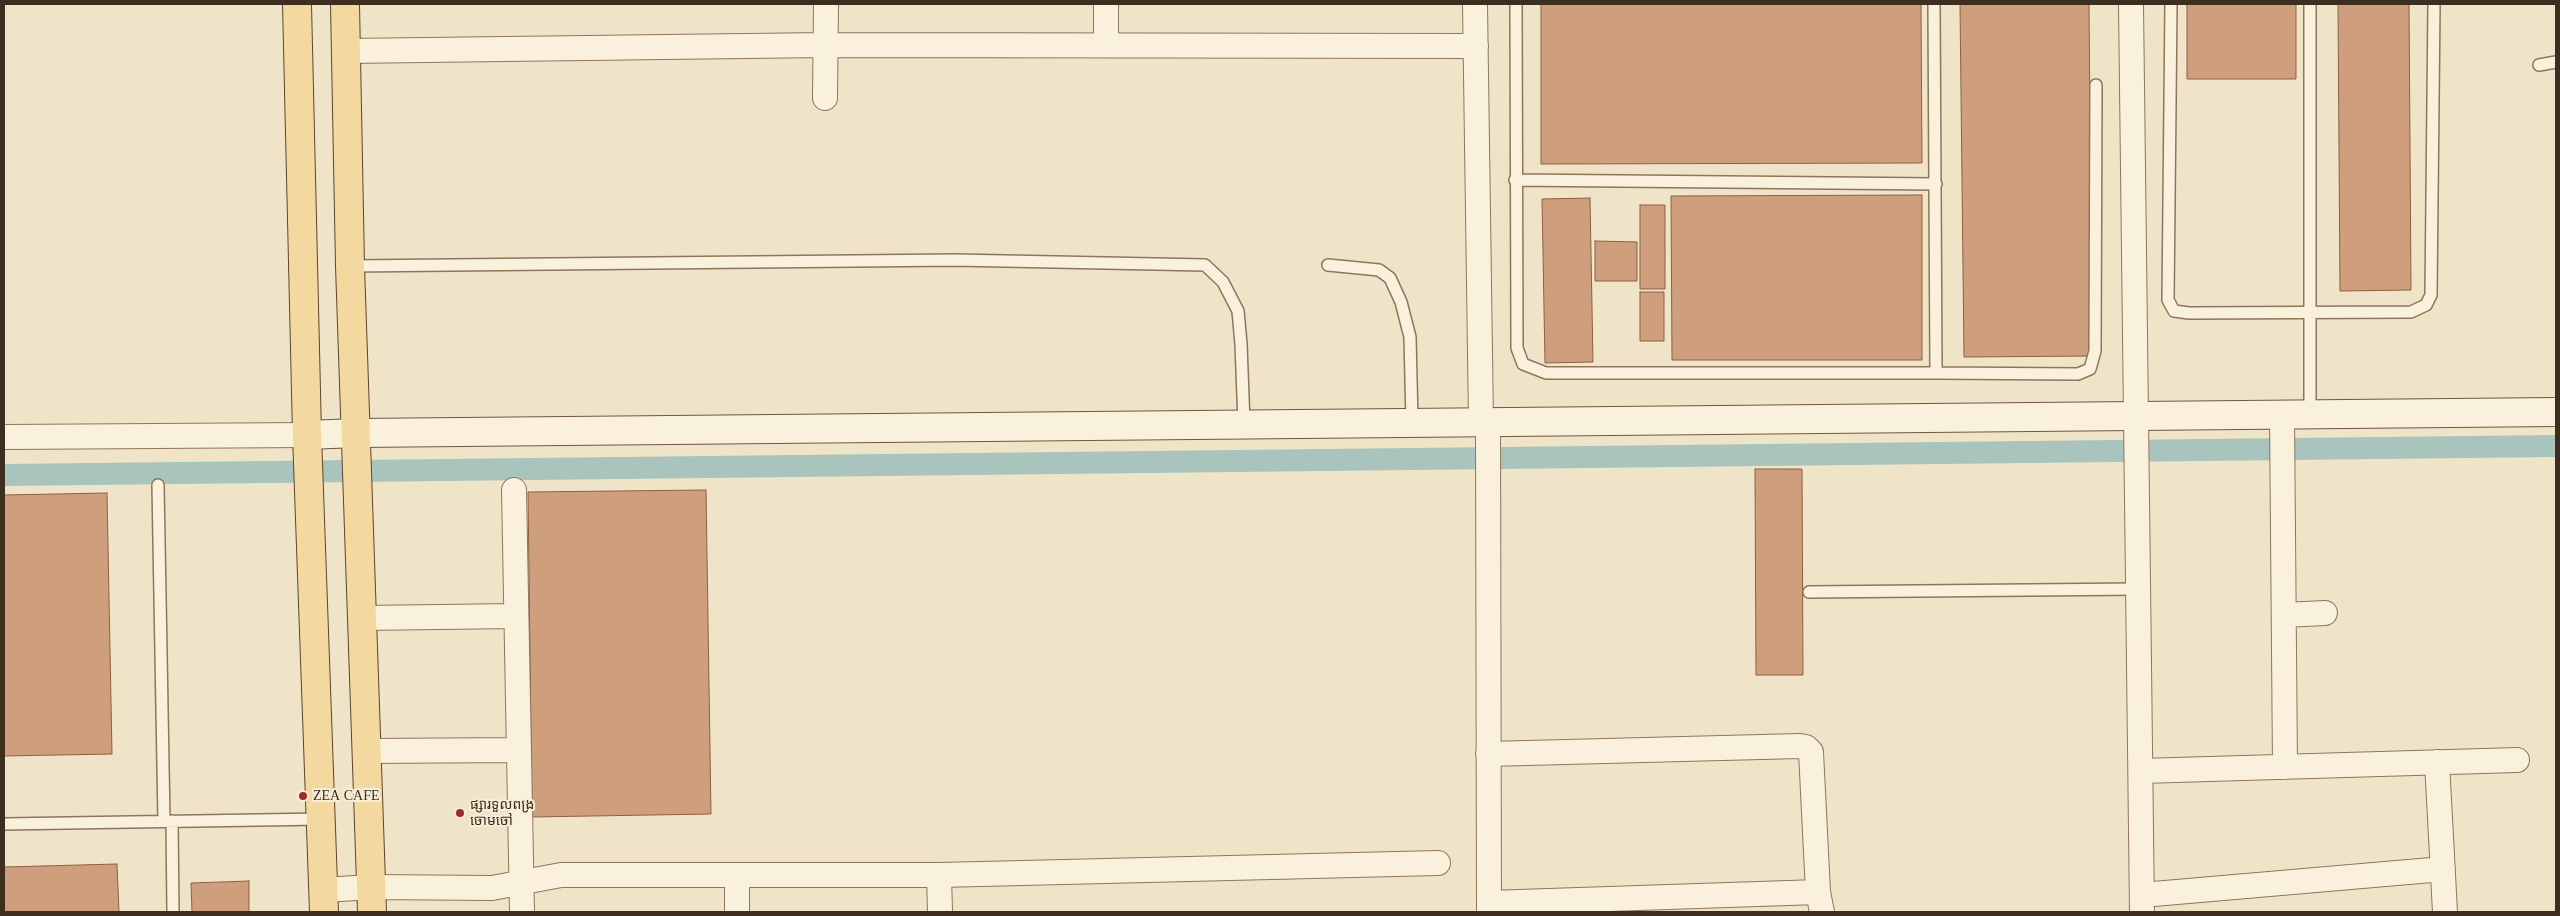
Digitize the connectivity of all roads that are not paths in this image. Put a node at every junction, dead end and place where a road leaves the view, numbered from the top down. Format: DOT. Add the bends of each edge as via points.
graph roads {
  1 [pos="297,4"];
  2 [pos="345,4"];
  3 [pos="826,4"];
  4 [pos="1106,4"];
  5 [pos="1476,4"];
  6 [pos="1516,4"];
  7 [pos="1934,4"];
  8 [pos="2132,4"];
  9 [pos="2171,4"];
  10 [pos="2310,4"];
  11 [pos="2434,4"];
  12 [pos="826,45"];
  13 [pos="1106,45"];
  14 [pos="1476,46"];
  15 [pos="346,51"];
  16 [pos="2556,62"];
  17 [pos="2539,65"];
  18 [pos="2096,85"];
  19 [pos="825,98"];
  20 [pos="1515,180"];
  21 [pos="1936,184"];
  22 [pos="1328,265"];
  23 [pos="350,266"];
  24 [pos="2309,313"];
  25 [pos="1936,373"];
  26 [pos="2556,412"];
  27 [pos="2310,414"];
  28 [pos="1412,422"];
  29 [pos="1244,424"];
  30 [pos="2137,424"];
  31 [pos="2282,424"];
  32 [pos="1486,436"];
  33 [pos="4,437"];
  34 [pos="356,446"];
  35 [pos="308,461"];
  36 [pos="158,485"];
  37 [pos="514,490"];
  38 [pos="2139,588"];
  39 [pos="1808,592"];
  40 [pos="2325,614"];
  41 [pos="2284,615"];
  42 [pos="516,616"];
  43 [pos="363,618"];
  44 [pos="519,750"];
  45 [pos="367,751"];
  46 [pos="1488,754"];
  47 [pos="2517,760"];
  48 [pos="2437,762"];
  49 [pos="2285,767"];
  50 [pos="2142,771"];
  51 [pos="322,819"];
  52 [pos="168,821"];
  53 [pos="4,824"];
  54 [pos="1438,863"];
  55 [pos="2443,868"];
  56 [pos="939,875"];
  57 [pos="737,876"];
  58 [pos="522,882"];
  59 [pos="372,899"];
  60 [pos="324,901"];
  61 [pos="1820,902"];
  62 [pos="2142,904"];
  63 [pos="1489,908"];
  64 [pos="173,912"];
  65 [pos="522,912"];
  66 [pos="737,912"];
  67 [pos="940,912"];
  68 [pos="2445,912"];
  1 -- 35 [label="main road"];
  2 -- 15 [label="main road"];
  3 -- 12 [label="street"];
  4 -- 13 [label="street"];
  5 -- 14 [label="street"];
  6 -- 20 [label="lane"];
  7 -- 21 [label="lane"];
  8 -- 30 [label="street"];
  9 -- 24 [label="lane" via="2168,300 2174,310 2189,313"];
  10 -- 24 [label="lane"];
  11 -- 24 [label="lane" via="2431,295 2426,305 2412,312"];
  12 -- 13 [label="street"];
  12 -- 15 [label="street"];
  12 -- 19 [label="street"];
  13 -- 14 [label="street"];
  14 -- 32 [label="street"];
  15 -- 23 [label="main road"];
  16 -- 17 [label="lane"];
  18 -- 25 [label="lane" via="2095,352 2090,369 2078,374"];
  20 -- 21 [label="lane"];
  20 -- 25 [label="lane" via="1517,348 1523,364 1546,373"];
  21 -- 25 [label="lane"];
  22 -- 28 [label="lane" via="1379,270 1390,278 1401,302 1410,336"];
  23 -- 29 [label="lane" via="955,260 1205,266 1223,282 1238,311"];
  23 -- 34 [label="main road"];
  24 -- 27 [label="lane"];
  26 -- 27 [label="street"];
  27 -- 31 [label="street"];
  28 -- 29 [label="street"];
  28 -- 32 [label="street"];
  29 -- 34 [label="street"];
  30 -- 31 [label="street"];
  30 -- 32 [label="street"];
  30 -- 38 [label="street"];
  31 -- 41 [label="street"];
  32 -- 46 [label="street"];
  33 -- 35 [label="street"];
  34 -- 35 [label="street"];
  34 -- 43 [label="main road"];
  35 -- 51 [label="main road"];
  36 -- 52 [label="lane"];
  37 -- 42 [label="street"];
  38 -- 39 [label="lane"];
  38 -- 50 [label="street"];
  40 -- 41 [label="street"];
  41 -- 49 [label="street"];
  42 -- 43 [label="street"];
  42 -- 44 [label="street"];
  43 -- 45 [label="main road"];
  44 -- 45 [label="street"];
  44 -- 58 [label="street"];
  45 -- 59 [label="main road"];
  46 -- 61 [label="street" via="1806,747 1811,752"];
  46 -- 63 [label="street"];
  47 -- 48 [label="street"];
  48 -- 49 [label="street"];
  48 -- 55 [label="street"];
  49 -- 50 [label="street"];
  50 -- 62 [label="street"];
  51 -- 52 [label="lane"];
  51 -- 60 [label="main road"];
  52 -- 53 [label="lane"];
  52 -- 64 [label="lane"];
  54 -- 56 [label="street"];
  55 -- 62 [label="street"];
  55 -- 68 [label="street"];
  56 -- 57 [label="street"];
  56 -- 67 [label="street"];
  57 -- 58 [label="street" via="561,876"];
  57 -- 66 [label="street"];
  58 -- 59 [label="street" via="492,888"];
  58 -- 65 [label="street"];
  59 -- 60 [label="street"];
  61 -- 63 [label="street"];
}
